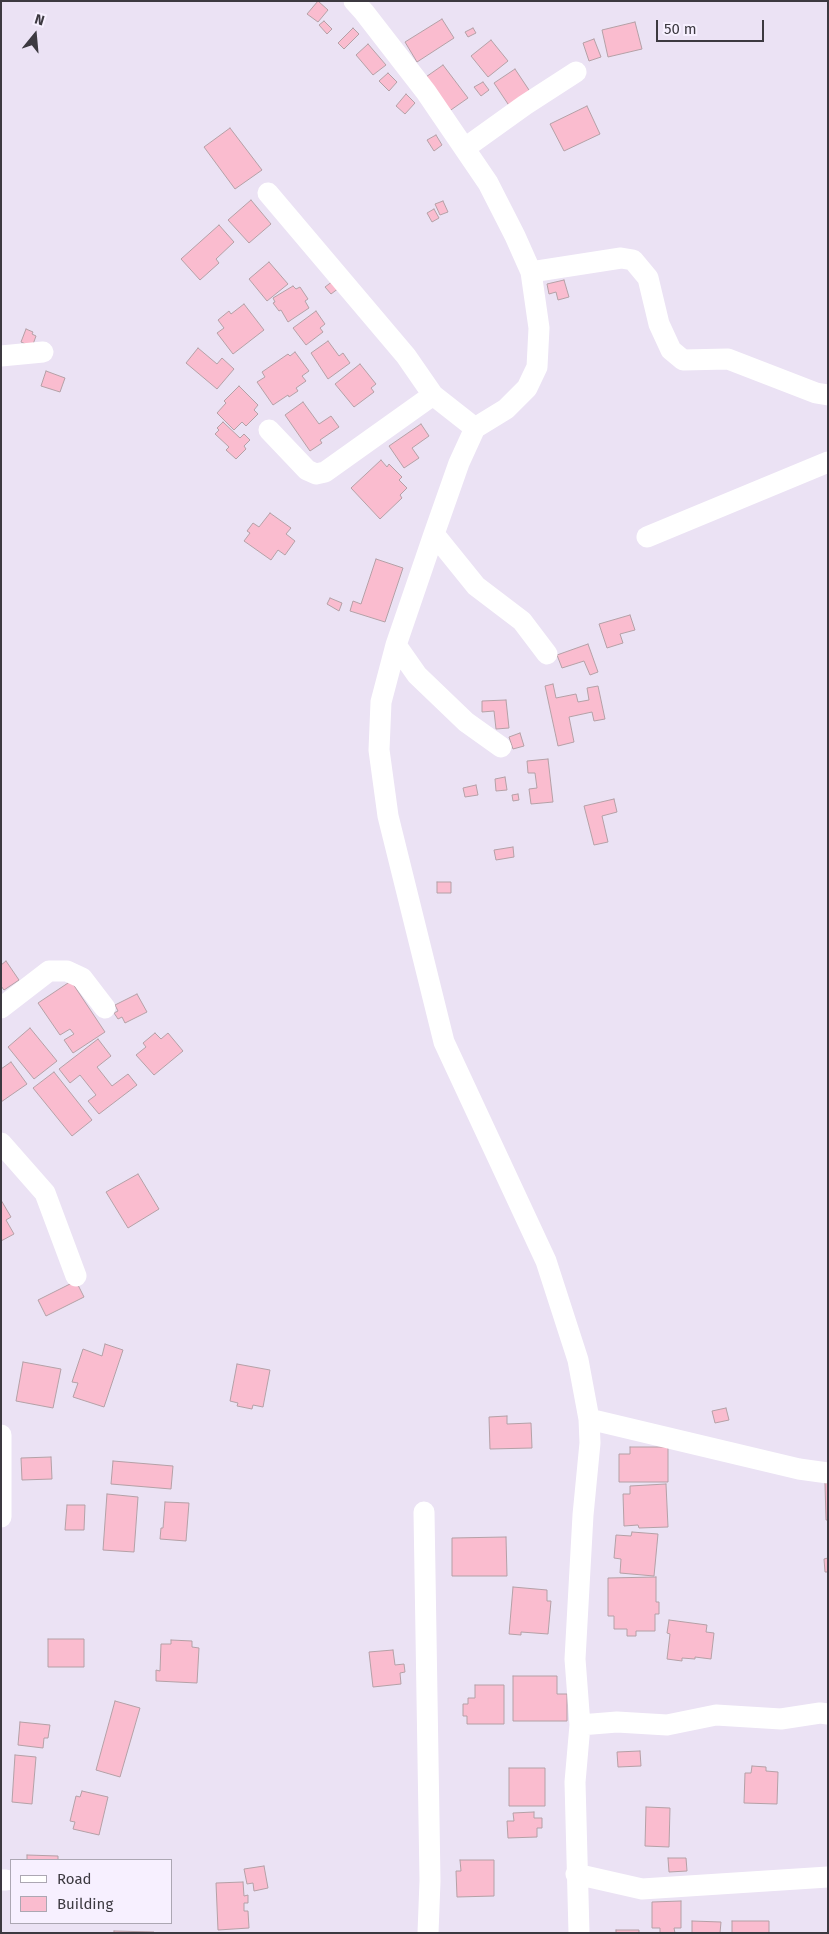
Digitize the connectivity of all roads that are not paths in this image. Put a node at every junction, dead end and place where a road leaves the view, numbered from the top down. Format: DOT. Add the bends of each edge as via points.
graph roads {
  1 [pos="354,1"];
  2 [pos="576,72"];
  3 [pos="465,148"];
  4 [pos="268,193"];
  5 [pos="531,272"];
  6 [pos="43,352"];
  7 [pos="1,356"];
  8 [pos="828,394"];
  9 [pos="433,395"];
  10 [pos="475,428"];
  11 [pos="269,430"];
  12 [pos="828,462"];
  13 [pos="434,534"];
  14 [pos="647,537"];
  15 [pos="396,645"];
  16 [pos="548,654"];
  17 [pos="500,747"];
  18 [pos="1,1008"];
  19 [pos="106,1008"];
  20 [pos="1,1143"];
  21 [pos="76,1276"];
  22 [pos="589,1419"];
  23 [pos="1,1435"];
  24 [pos="828,1473"];
  25 [pos="424,1512"];
  26 [pos="1,1517"];
  27 [pos="828,1714"];
  28 [pos="580,1725"];
  29 [pos="576,1874"];
  30 [pos="828,1877"];
  31 [pos="428,1933"];
  32 [pos="578,1933"];
  1 -- 3 [label="street" via="426,92"];
  2 -- 3 [label="street"];
  3 -- 5 [label="street" via="488,183"];
  4 -- 9 [label="street" via="406,356"];
  5 -- 8 [label="street" via="620,258 633,260 648,278 659,324 671,350 683,360 728,359 816,393"];
  5 -- 10 [label="street" via="539,328 537,367 526,388 506,409"];
  6 -- 7 [label="street"];
  9 -- 10 [label="street"];
  9 -- 11 [label="street" via="326,472 316,474 307,470"];
  10 -- 13 [label="street"];
  12 -- 14 [label="street"];
  13 -- 15 [label="street"];
  13 -- 16 [label="street" via="476,586 522,621"];
  15 -- 17 [label="street" via="416,675 466,722"];
  15 -- 22 [label="street" via="381,702 379,750 388,816 444,1042 546,1261 578,1360"];
  18 -- 19 [label="street" via="49,971 67,971 82,978"];
  20 -- 21 [label="street" via="45,1193"];
  22 -- 24 [label="street"];
  22 -- 28 [label="street" via="575,1659"];
  23 -- 26 [label="street"];
  25 -- 31 [label="street" via="430,1880"];
  27 -- 28 [label="street" via="781,1719 716,1715 666,1725 617,1722"];
  28 -- 29 [label="street" via="575,1782"];
  29 -- 30 [label="street" via="642,1889"];
  29 -- 32 [label="street"];
}
